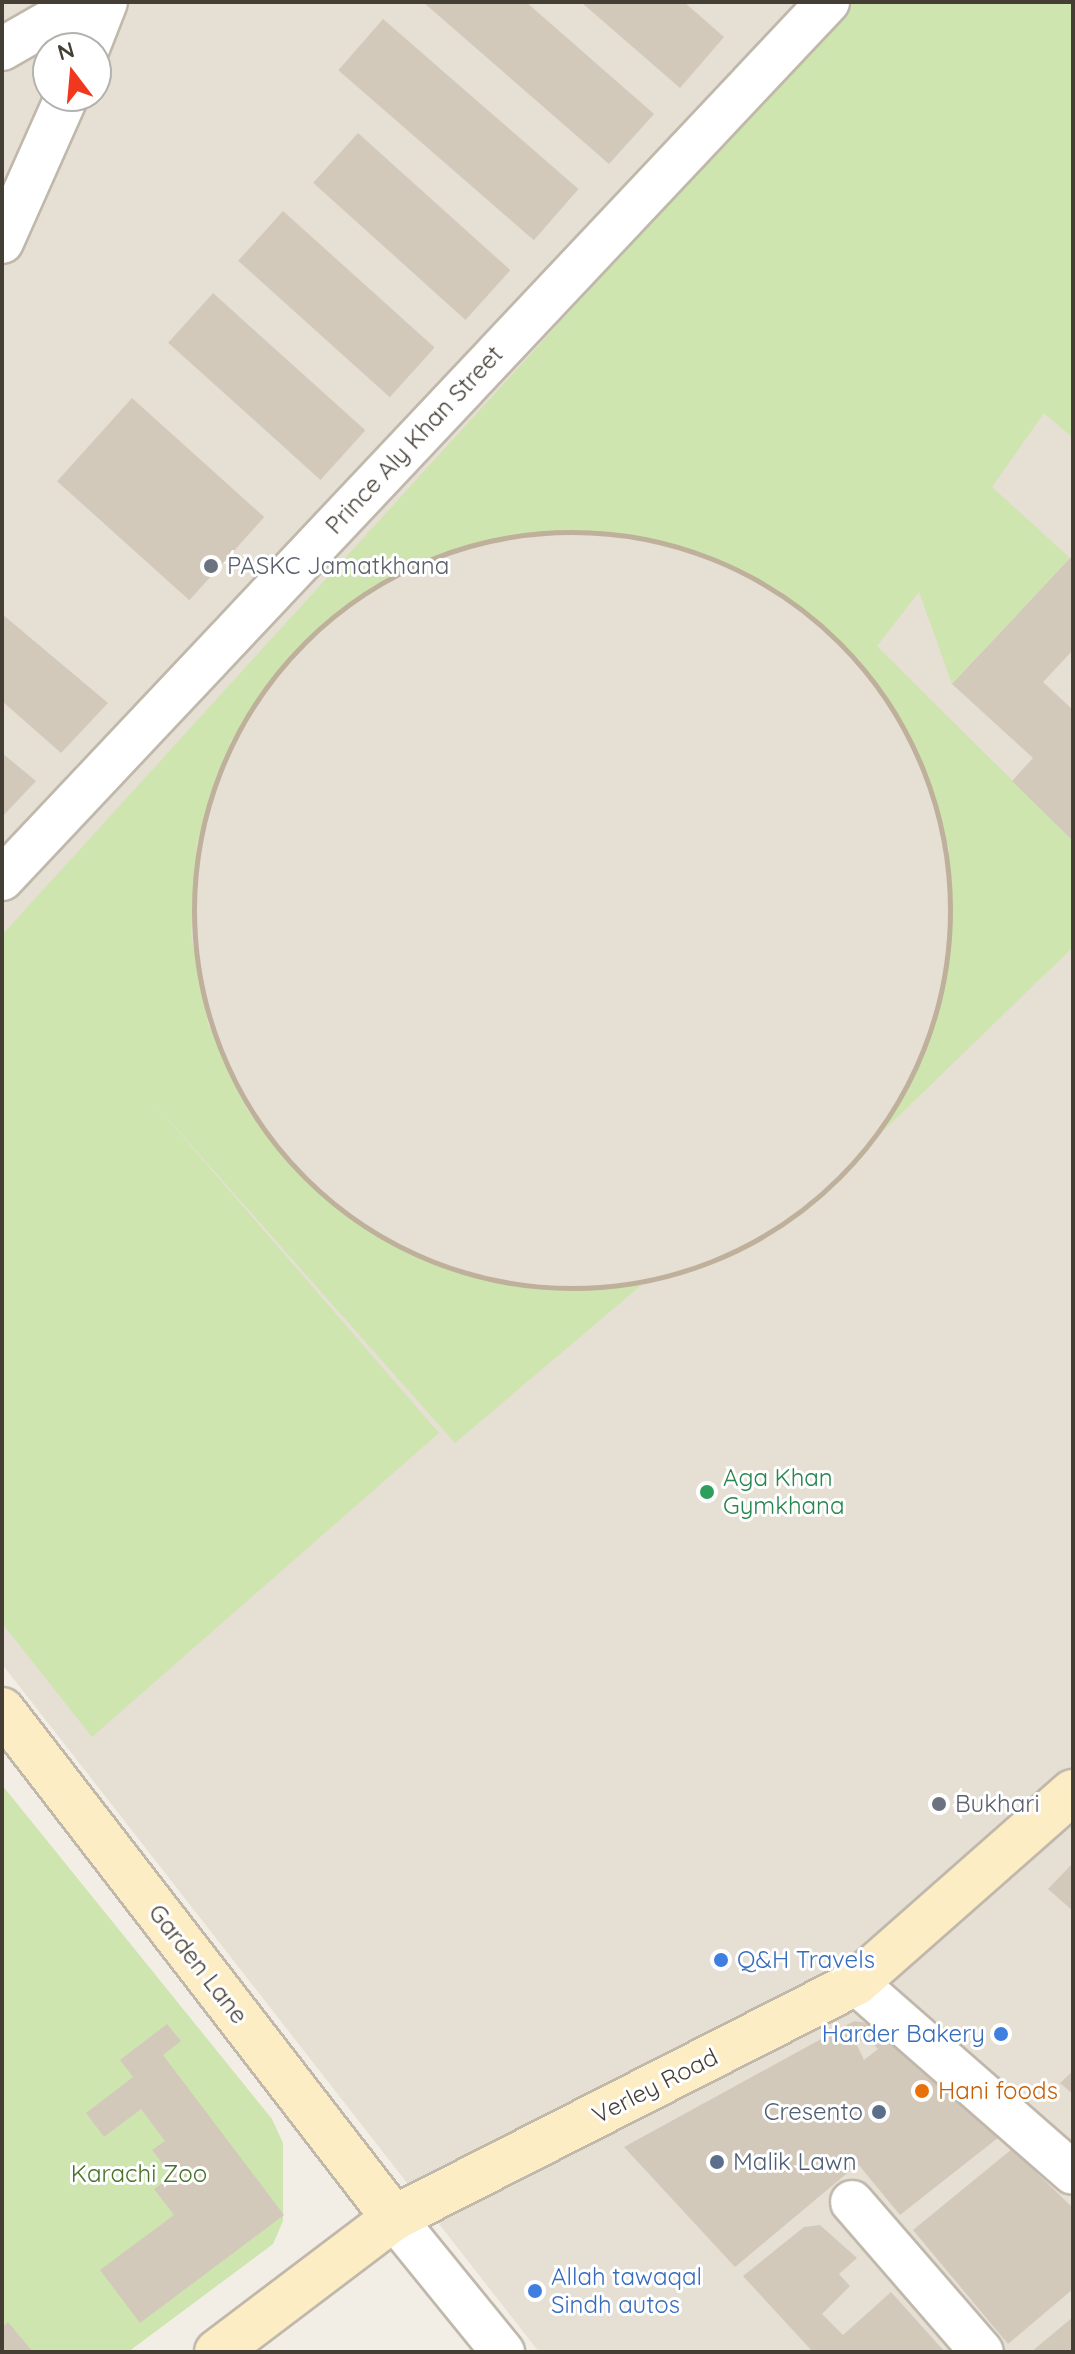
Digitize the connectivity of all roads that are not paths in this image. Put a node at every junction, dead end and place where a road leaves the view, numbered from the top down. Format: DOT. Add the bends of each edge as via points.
graph roads {
  1 [pos="84,2"];
  2 [pos="106,2"];
  3 [pos="828,2"];
  4 [pos="94,32"];
  5 [pos="2,49"];
  6 [pos="60,112"];
  7 [pos="2,242"];
  8 [pos="2,879"];
  9 [pos="2,1710"];
  10 [pos="1073,1792"];
  11 [pos="856,1983"];
  12 [pos="1073,2173"];
  13 [pos="852,2202"];
  14 [pos="394,2218"];
  15 [pos="217,2352"];
  16 [pos="503,2352"];
  17 [pos="982,2352"];
  1 -- 5 [label="street"];
  2 -- 4 [label="street"];
  3 -- 8 [label="street, Prince Aly Khan Street"];
  6 -- 7 [label="street"];
  9 -- 14 [label="main road, Garden Lane"];
  10 -- 11 [label="main road, Verley Road"];
  11 -- 12 [label="street"];
  11 -- 14 [label="main road, Verley Road"];
  13 -- 17 [label="street"];
  14 -- 15 [label="main road, Verley Road"];
  14 -- 16 [label="street"];
}
